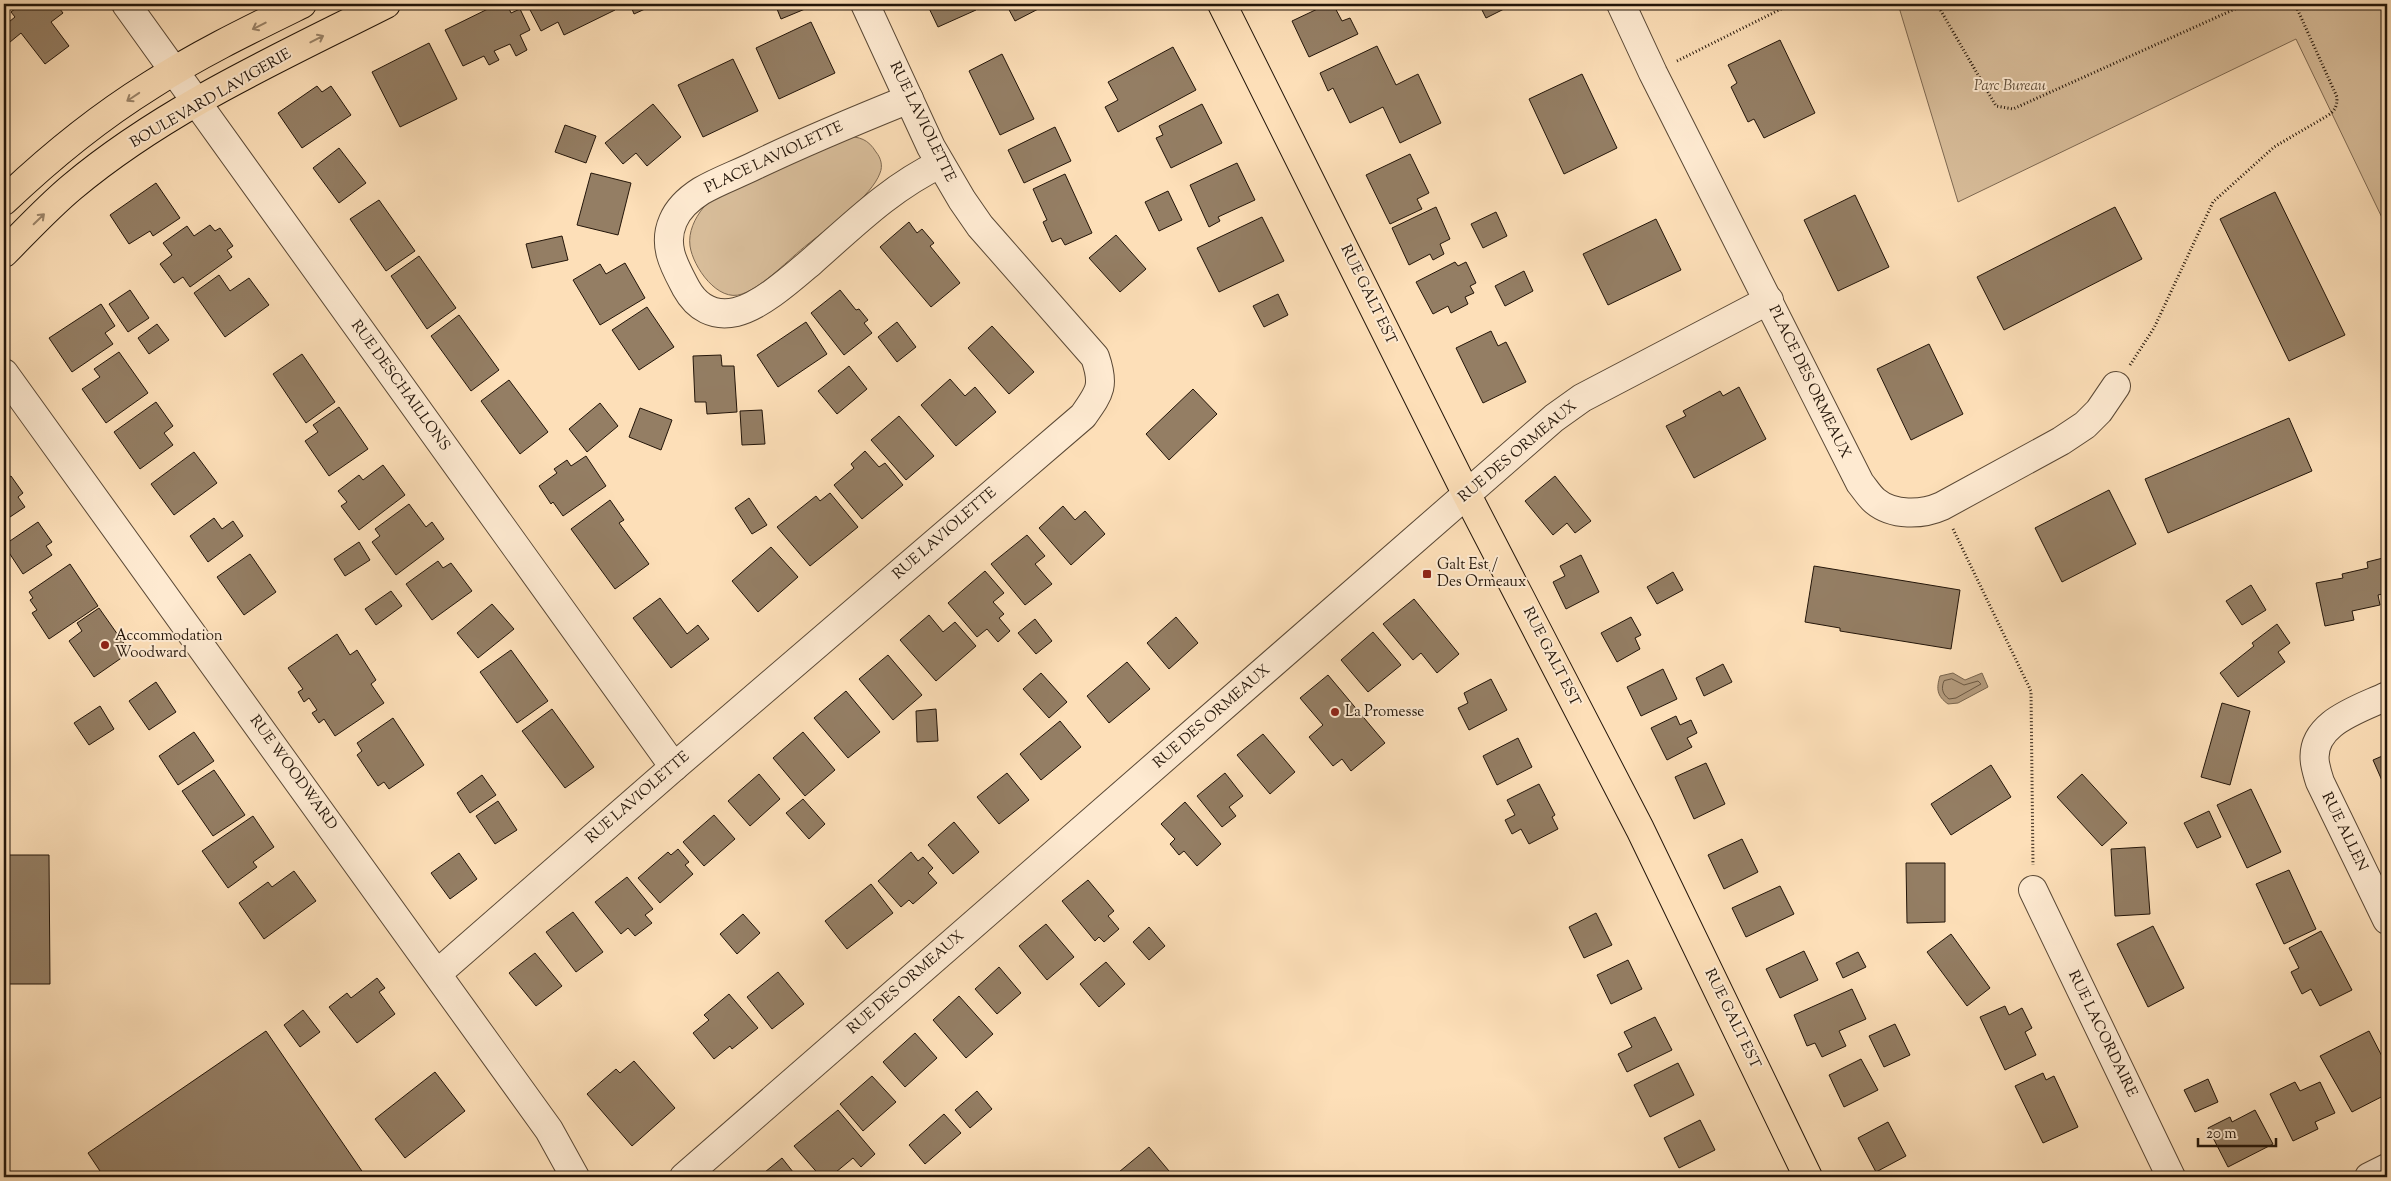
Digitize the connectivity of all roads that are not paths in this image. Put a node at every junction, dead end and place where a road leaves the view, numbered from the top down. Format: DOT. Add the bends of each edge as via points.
graph roads {
  1 [pos="126,4"];
  2 [pos="302,4"];
  3 [pos="386,4"];
  4 [pos="864,4"];
  5 [pos="1222,4"];
  6 [pos="1621,4"];
  7 [pos="174,71"];
  8 [pos="909,99"];
  9 [pos="197,103"];
  10 [pos="940,164"];
  11 [pos="4,201"];
  12 [pos="4,253"];
  13 [pos="1769,300"];
  14 [pos="4,373"];
  15 [pos="2116,386"];
  16 [pos="1467,495"];
  17 [pos="2387,696"];
  18 [pos="674,767"];
  19 [pos="2033,890"];
  20 [pos="2387,920"];
  21 [pos="438,973"];
  22 [pos="2387,1168"];
  23 [pos="575,1177"];
  24 [pos="684,1177"];
  25 [pos="1808,1177"];
  26 [pos="2171,1177"];
  27 [pos="2369,1177"];
  1 -- 7 [label="street, RUE DESCHAILLONS"];
  2 -- 7 [label="main road, one-way"];
  9 -- 3 [label="main road, BOULEVARD LAVIGERIE, one-way"];
  4 -- 8 [label="street, RUE LAVIOLETTE"];
  5 -- 16 [label="main road, RUE GALT EST"];
  6 -- 13 [label="street, PLACE DES ORMEAUX"];
  7 -- 9 [label="street, RUE DESCHAILLONS"];
  7 -- 11 [label="main road, one-way" via="104,116"];
  8 -- 10 [label="street, RUE LAVIOLETTE"];
  8 -- 10 [label="street, PLACE LAVIOLETTE" via="817,136 701,191 684,205 673,220 668,238 678,273 690,296 704,310 720,314 738,311 785,284 886,196"];
  12 -- 9 [label="main road, BOULEVARD LAVIGERIE, one-way" via="72,188 125,148"];
  9 -- 18 [label="street, RUE DESCHAILLONS"];
  10 -- 18 [label="street, RUE LAVIOLETTE" via="980,226 1095,358 1102,376 1097,396 1083,416"];
  13 -- 15 [label="street, PLACE DES ORMEAUX" via="1860,483 1875,501 1889,509 1912,513 1942,506 2077,430 2099,411"];
  13 -- 16 [label="street, RUE DES ORMEAUX" via="1582,398 1554,418"];
  14 -- 21 [label="street, RUE WOODWARD"];
  16 -- 24 [label="street, RUE DES ORMEAUX"];
  16 -- 25 [label="main road, RUE GALT EST" via="1640,829"];
  17 -- 20 [label="street, RUE ALLEN" via="2328,727 2318,741 2314,761 2320,782"];
  18 -- 21 [label="street, RUE LAVIOLETTE"];
  19 -- 26 [label="street, RUE LACORDAIRE"];
  21 -- 23 [label="street, RUE WOODWARD" via="550,1130"];
  22 -- 27 [label="street"];
}
